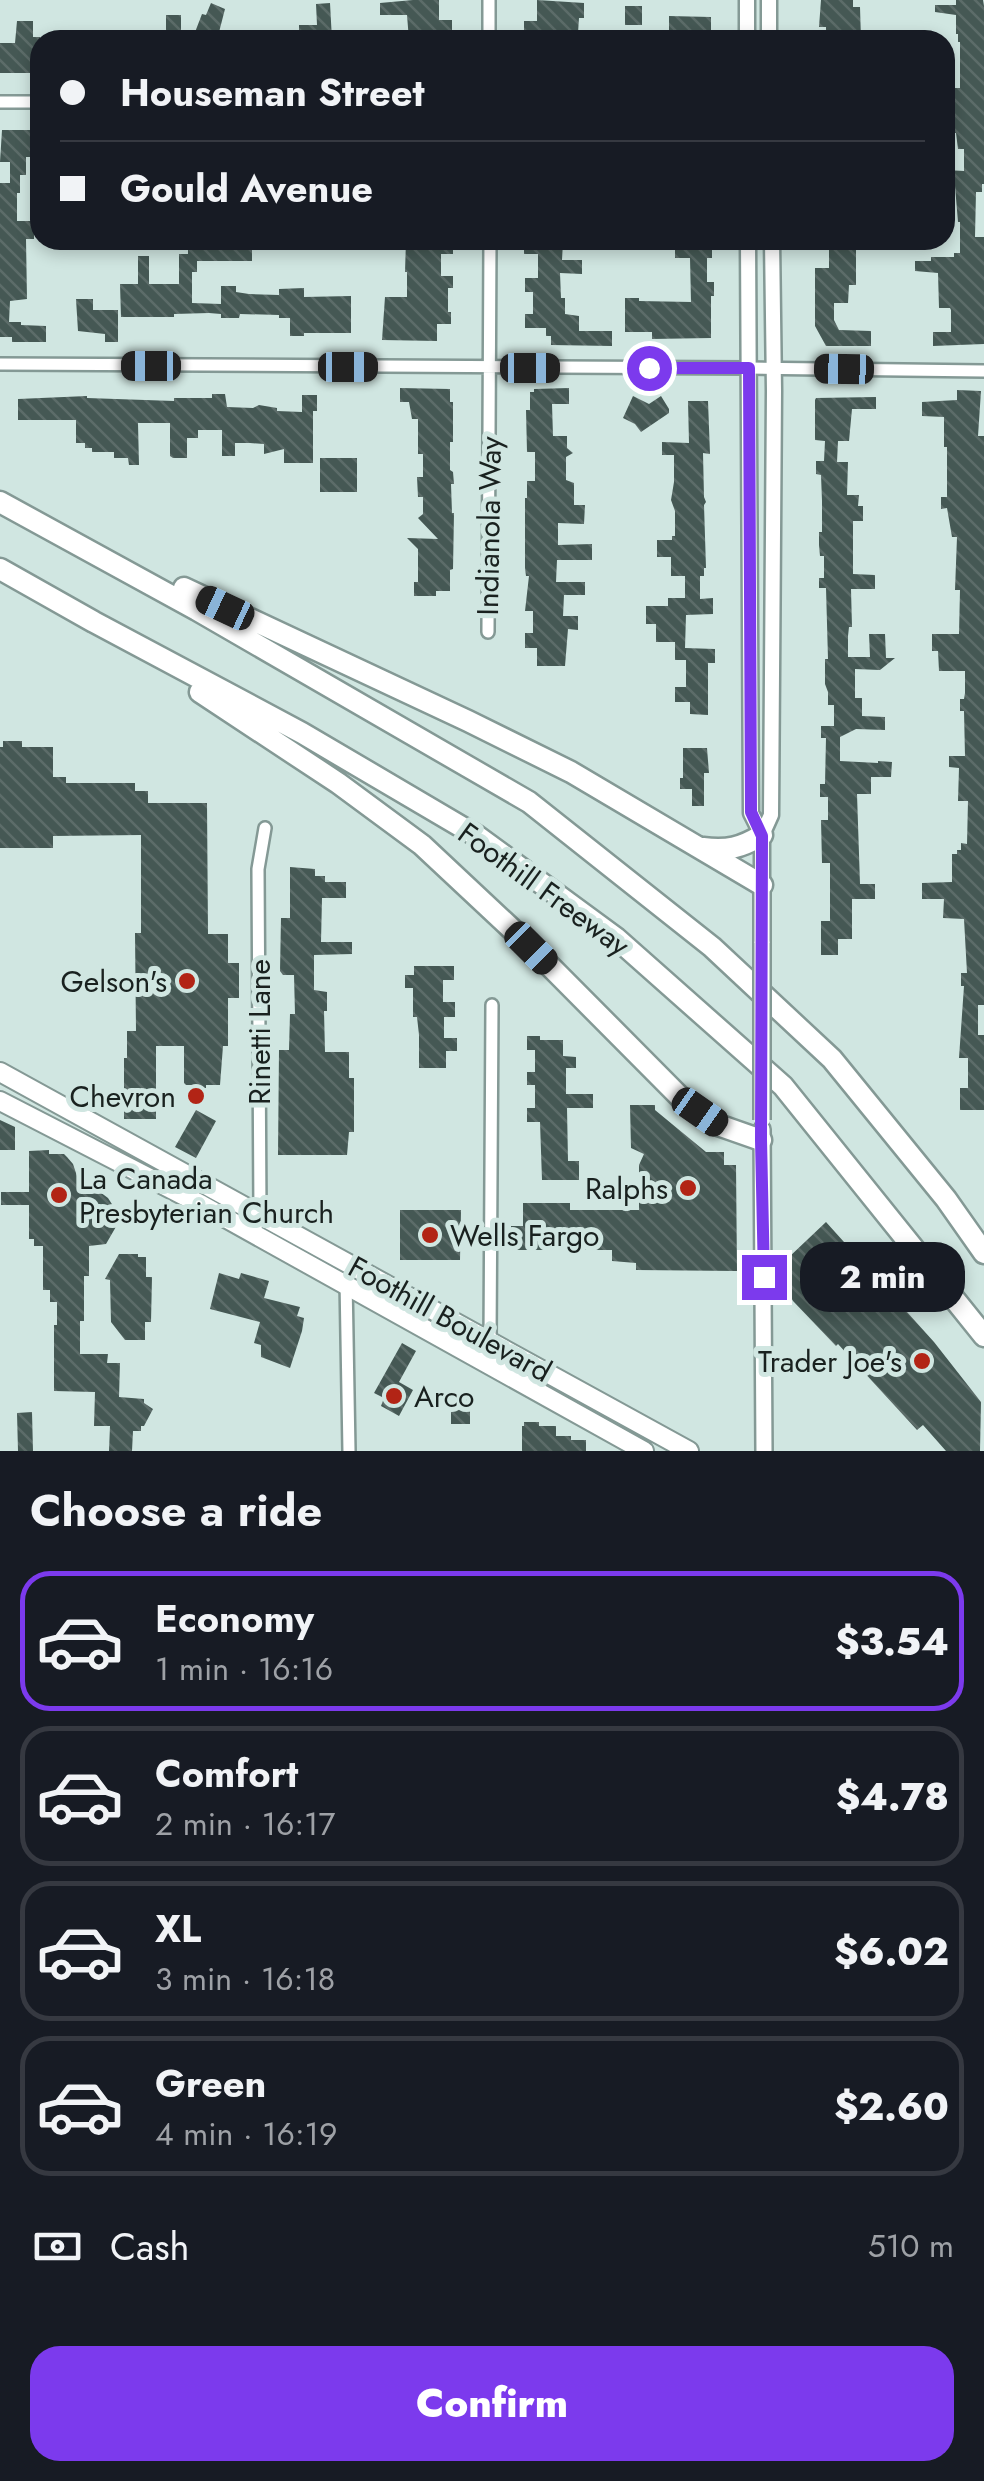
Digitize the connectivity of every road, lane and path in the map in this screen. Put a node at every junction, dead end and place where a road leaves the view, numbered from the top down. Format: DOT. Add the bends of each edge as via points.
graph roads {
  1 [pos="489,0"];
  2 [pos="747,0"];
  3 [pos="768,0"];
  4 [pos="489,30"];
  5 [pos="747,30"];
  6 [pos="769,30"];
  7 [pos="0,102"];
  8 [pos="30,102"];
  9 [pos="490,250"];
  10 [pos="748,250"];
  11 [pos="772,250"];
  12 [pos="0,364"];
  13 [pos="491,368"];
  14 [pos="749,368"];
  15 [pos="774,368"];
  16 [pos="984,371"];
  17 [pos="5,504"];
  18 [pos="0,569"];
  19 [pos="94,622"];
  20 [pos="488,632"];
  21 [pos="265,828"];
  22 [pos="762,836"];
  23 [pos="698,848"];
  24 [pos="762,886"];
  25 [pos="492,1005"];
  26 [pos="0,1072"];
  27 [pos="0,1101"];
  28 [pos="762,1130"];
  29 [pos="260,1214"];
  30 [pos="254,1234"];
  31 [pos="984,1253"];
  32 [pos="350,1264"];
  33 [pos="345,1286"];
  34 [pos="984,1336"];
  35 [pos="490,1341"];
  36 [pos="493,1368"];
  37 [pos="349,1451"];
  38 [pos="644,1451"];
  39 [pos="689,1451"];
  40 [pos="764,1451"];
  1 -- 4 [label="street"];
  2 -- 5 [label="street"];
  3 -- 6 [label="street"];
  7 -- 8 [label="street"];
  9 -- 13 [label="street, Indianola Way"];
  10 -- 14 [label="street"];
  11 -- 15 [label="street"];
  12 -- 13 [label="street"];
  13 -- 14 [label="street"];
  13 -- 20 [label="street, Indianola Way"];
  14 -- 15 [label="street"];
  14 -- 22 [label="street" via="751,812"];
  15 -- 16 [label="street"];
  15 -- 22 [label="street" via="771,814"];
  17 -- 23 [label="highway" via="468,720"];
  17 -- 31 [label="highway, Foothill Freeway" via="529,802 712,947 832,1059"];
  18 -- 19 [label="highway, Foothill Freeway"];
  19 -- 28 [label="highway" via="422,844 680,1097 721,1126"];
  19 -- 34 [label="highway, Foothill Freeway" via="477,836 616,938 783,1086"];
  21 -- 29 [label="street, Rinetti Lane" via="258,868"];
  22 -- 23 [label="highway" via="742,848"];
  22 -- 24 [label="street"];
  23 -- 24 [label="highway"];
  24 -- 28 [label="main road, bridge"];
  25 -- 35 [label="street"];
  26 -- 29 [label="main road, Foothill Boulevard"];
  27 -- 30 [label="main road, Foothill Boulevard"];
  28 -- 40 [label="main road"];
  29 -- 30 [label="street, Rinetti Lane"];
  29 -- 32 [label="main road, Foothill Boulevard"];
  30 -- 33 [label="main road, Foothill Boulevard"];
  32 -- 33 [label="street"];
  32 -- 35 [label="main road, Foothill Boulevard"];
  33 -- 36 [label="main road, Foothill Boulevard"];
  33 -- 37 [label="street"];
  35 -- 36 [label="street"];
  35 -- 39 [label="main road, Foothill Boulevard"];
  36 -- 38 [label="main road, Foothill Boulevard"];
}
